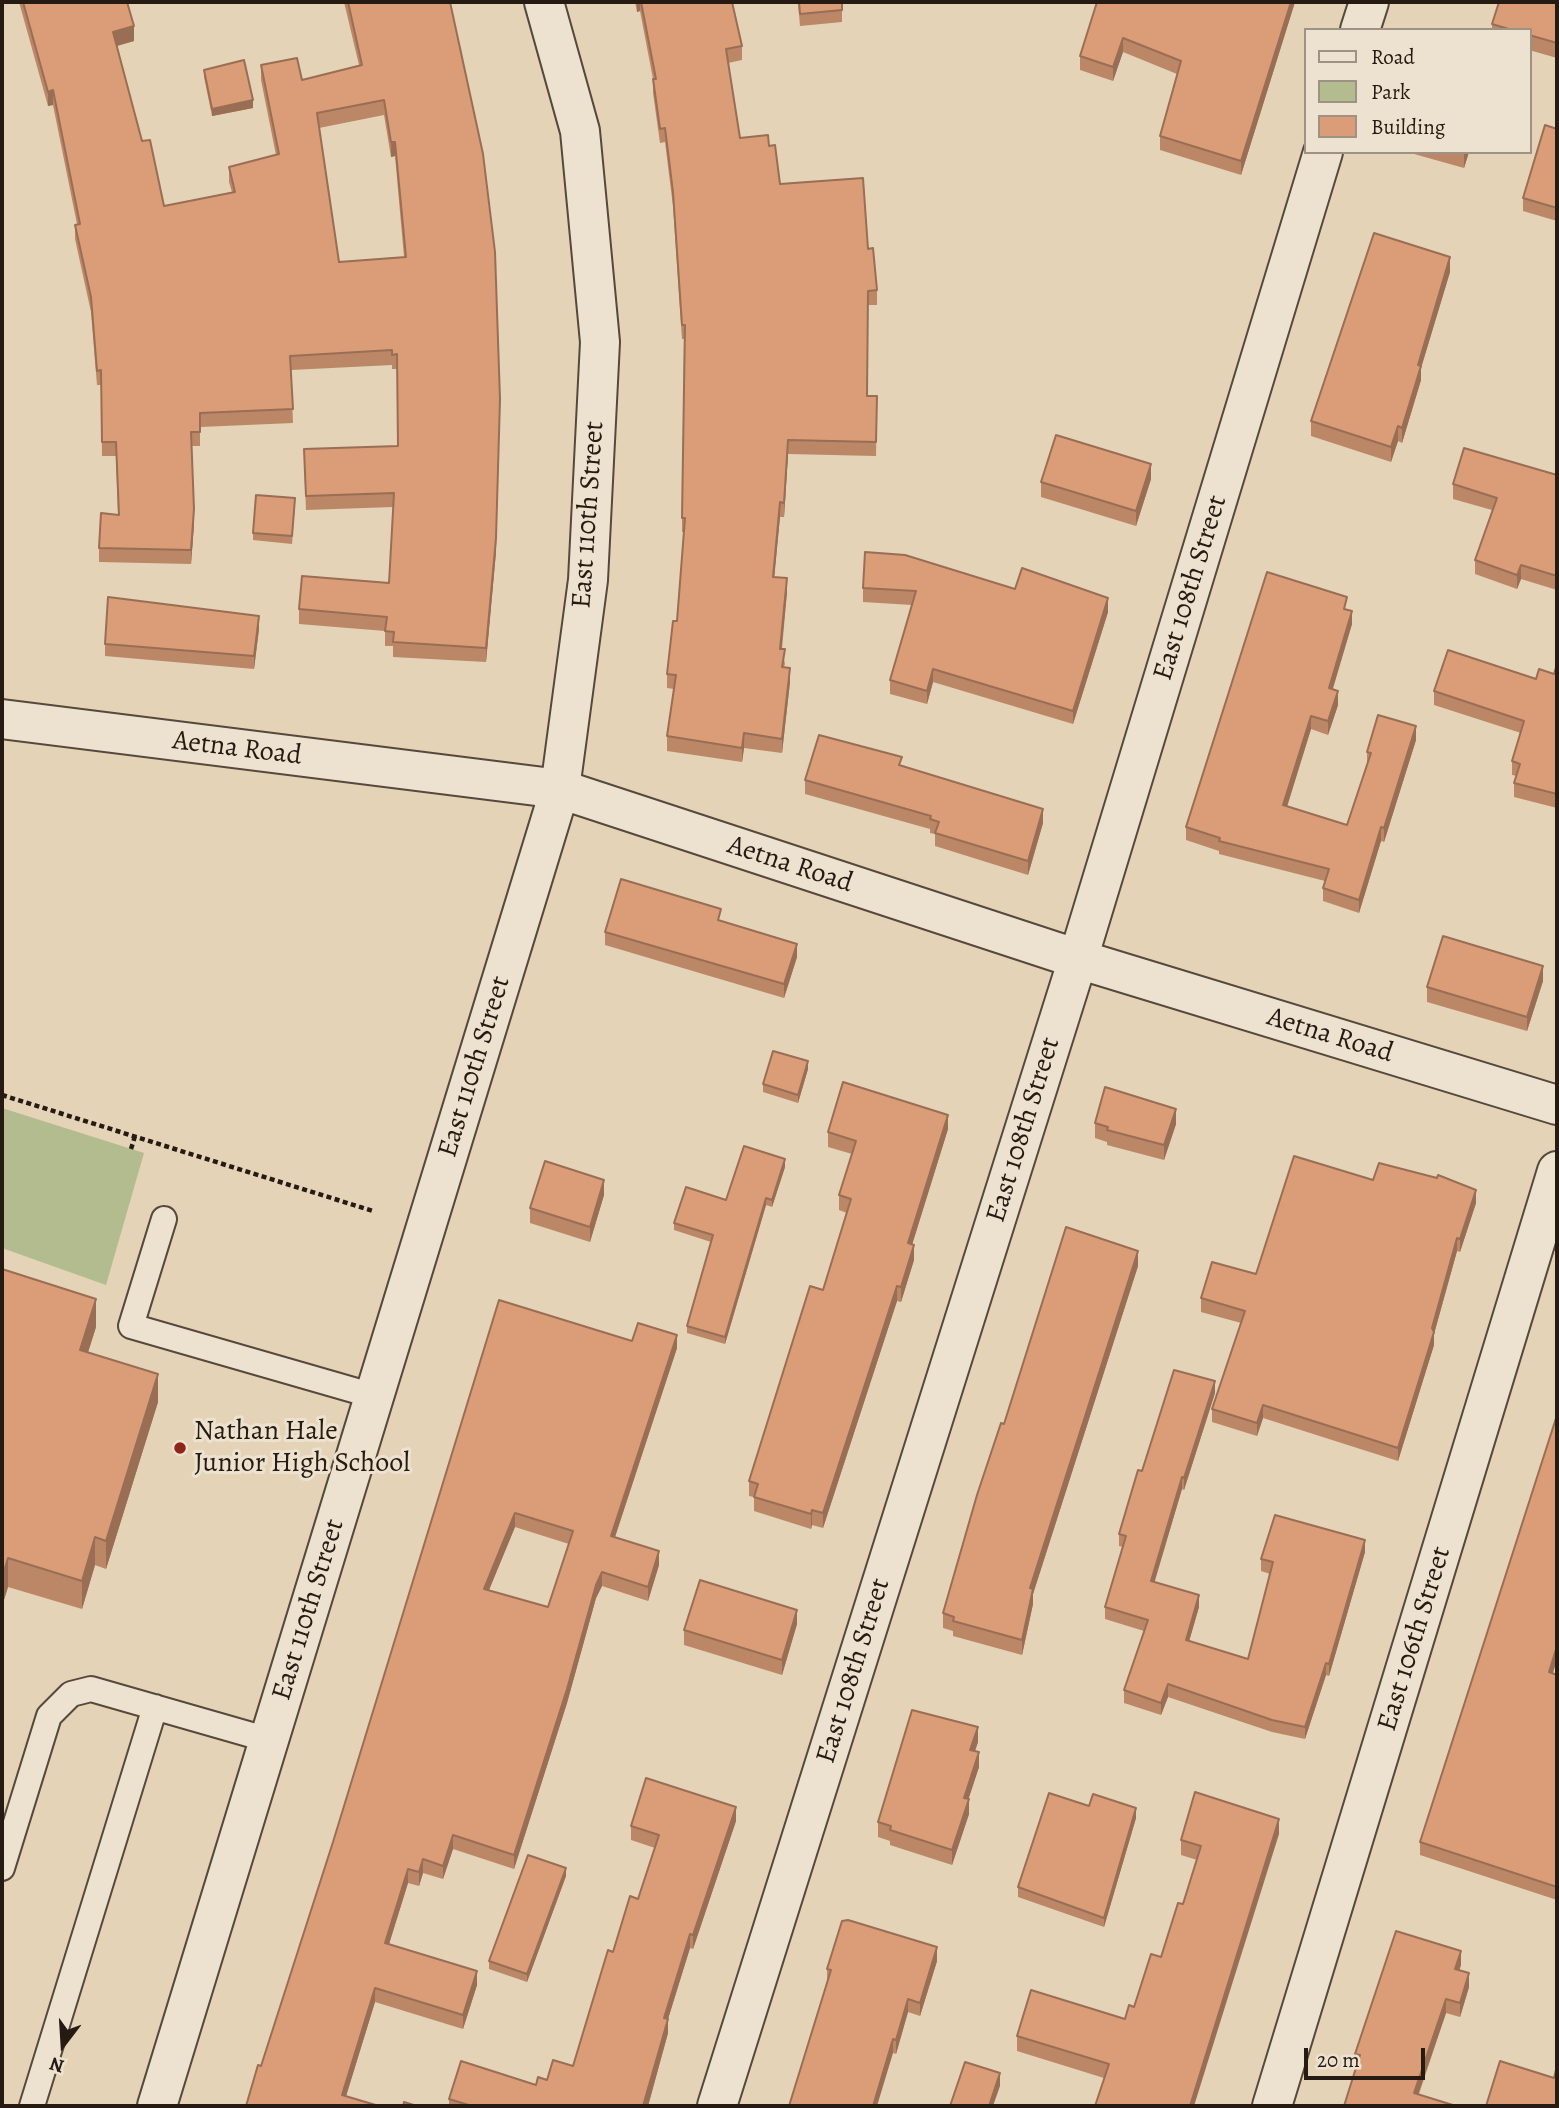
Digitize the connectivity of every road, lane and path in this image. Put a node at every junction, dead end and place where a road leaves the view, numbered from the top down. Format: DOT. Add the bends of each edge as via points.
graph roads {
  1 [pos="544,2"];
  2 [pos="1369,2"];
  3 [pos="1361,28"];
  4 [pos="1322,154"];
  5 [pos="2,719"];
  6 [pos="560,789"];
  7 [pos="1078,959"];
  8 [pos="2,1095"];
  9 [pos="1557,1105"];
  10 [pos="135,1136"];
  11 [pos="131,1149"];
  12 [pos="1557,1171"];
  13 [pos="373,1211"];
  14 [pos="164,1219"];
  15 [pos="374,1396"];
  16 [pos="155,1707"];
  17 [pos="269,1740"];
  18 [pos="2,1868"];
  19 [pos="32,2106"];
  20 [pos="157,2106"];
  21 [pos="717,2106"];
  22 [pos="1272,2106"];
  1 -- 6 [label="street, East 110th Street" via="580,131 600,342 587,580"];
  2 -- 3 [label="street"];
  4 -- 7 [label="street, East 108th Street"];
  5 -- 6 [label="street, Aetna Road"];
  6 -- 7 [label="street, Aetna Road"];
  6 -- 15 [label="street, East 110th Street"];
  7 -- 9 [label="street, Aetna Road"];
  7 -- 21 [label="street, East 108th Street"];
  8 -- 10 [label="path"];
  10 -- 11 [label="path"];
  10 -- 13 [label="path"];
  12 -- 22 [label="street, East 106th Street"];
  14 -- 15 [label="lane" via="131,1326"];
  15 -- 17 [label="street, East 110th Street"];
  16 -- 17 [label="lane"];
  16 -- 18 [label="lane" via="91,1689 71,1694 49,1716"];
  16 -- 19 [label="lane"];
  17 -- 20 [label="street, East 110th Street"];
}
